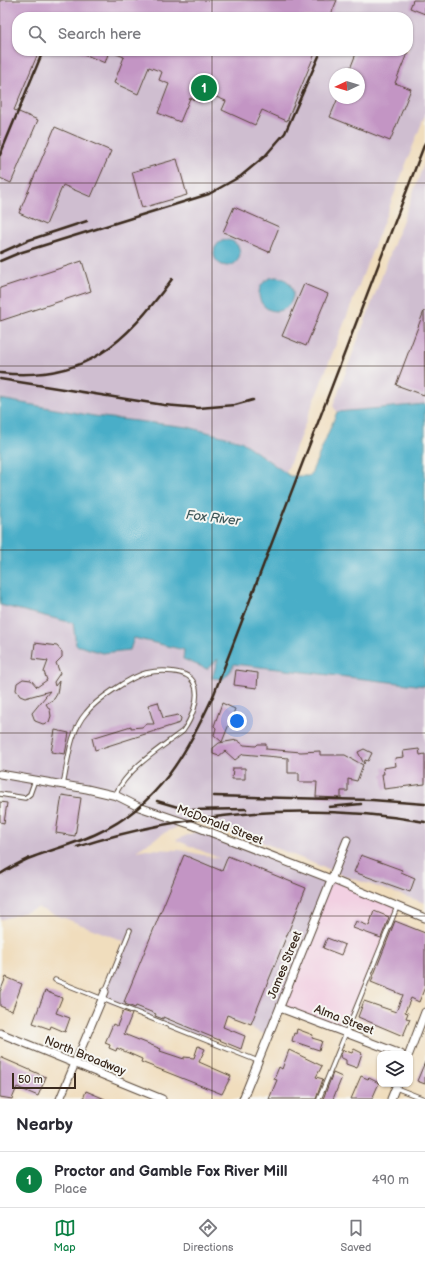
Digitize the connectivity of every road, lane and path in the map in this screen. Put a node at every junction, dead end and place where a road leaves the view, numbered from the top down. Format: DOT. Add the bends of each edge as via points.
graph roads {
  1 [pos="0,774"];
  2 [pos="35,780"];
  3 [pos="63,785"];
  4 [pos="0,794"];
  5 [pos="115,796"];
  6 [pos="347,840"];
  7 [pos="331,879"];
  8 [pos="398,906"];
  9 [pos="425,918"];
  10 [pos="130,930"];
  11 [pos="55,980"];
  12 [pos="103,995"];
  13 [pos="280,1008"];
  14 [pos="425,1012"];
  15 [pos="346,1032"];
  16 [pos="0,1033"];
  17 [pos="394,1051"];
  18 [pos="410,1051"];
  19 [pos="258,1061"];
  20 [pos="75,1064"];
  21 [pos="396,1087"];
  22 [pos="398,1087"];
  23 [pos="60,1099"];
  24 [pos="162,1099"];
  25 [pos="243,1099"];
  26 [pos="319,1099"];
  27 [pos="392,1099"];
  28 [pos="424,1099"];
  1 -- 2 [label="street, McDonald Street"];
  2 -- 3 [label="street, McDonald Street"];
  2 -- 4 [label="lane" via="30,794 25,798"];
  3 -- 5 [label="street, McDonald Street"];
  3 -- 5 [label="lane" via="75,732 90,709 129,680 147,673 170,672 188,677 194,681 196,688 192,716 188,724 183,732 134,768 121,783"];
  5 -- 7 [label="street, McDonald Street"];
  6 -- 7 [label="street, James Street"];
  7 -- 8 [label="street, McDonald Street"];
  7 -- 13 [label="street, James Street"];
  8 -- 9 [label="street, McDonald Street"];
  8 -- 15 [label="lane"];
  10 -- 12 [label="lane"];
  11 -- 12 [label="lane"];
  12 -- 19 [label="lane"];
  12 -- 20 [label="street"];
  13 -- 15 [label="street, Alma Street"];
  13 -- 19 [label="street, James Street"];
  14 -- 18 [label="street"];
  15 -- 17 [label="street, Alma Street"];
  15 -- 26 [label="lane"];
  16 -- 20 [label="street, North Broadway"];
  19 -- 25 [label="street, James Street"];
  20 -- 23 [label="street"];
  20 -- 24 [label="street, North Broadway"];
  21 -- 27 [label="street"];
  22 -- 28 [label="lane"];
}
